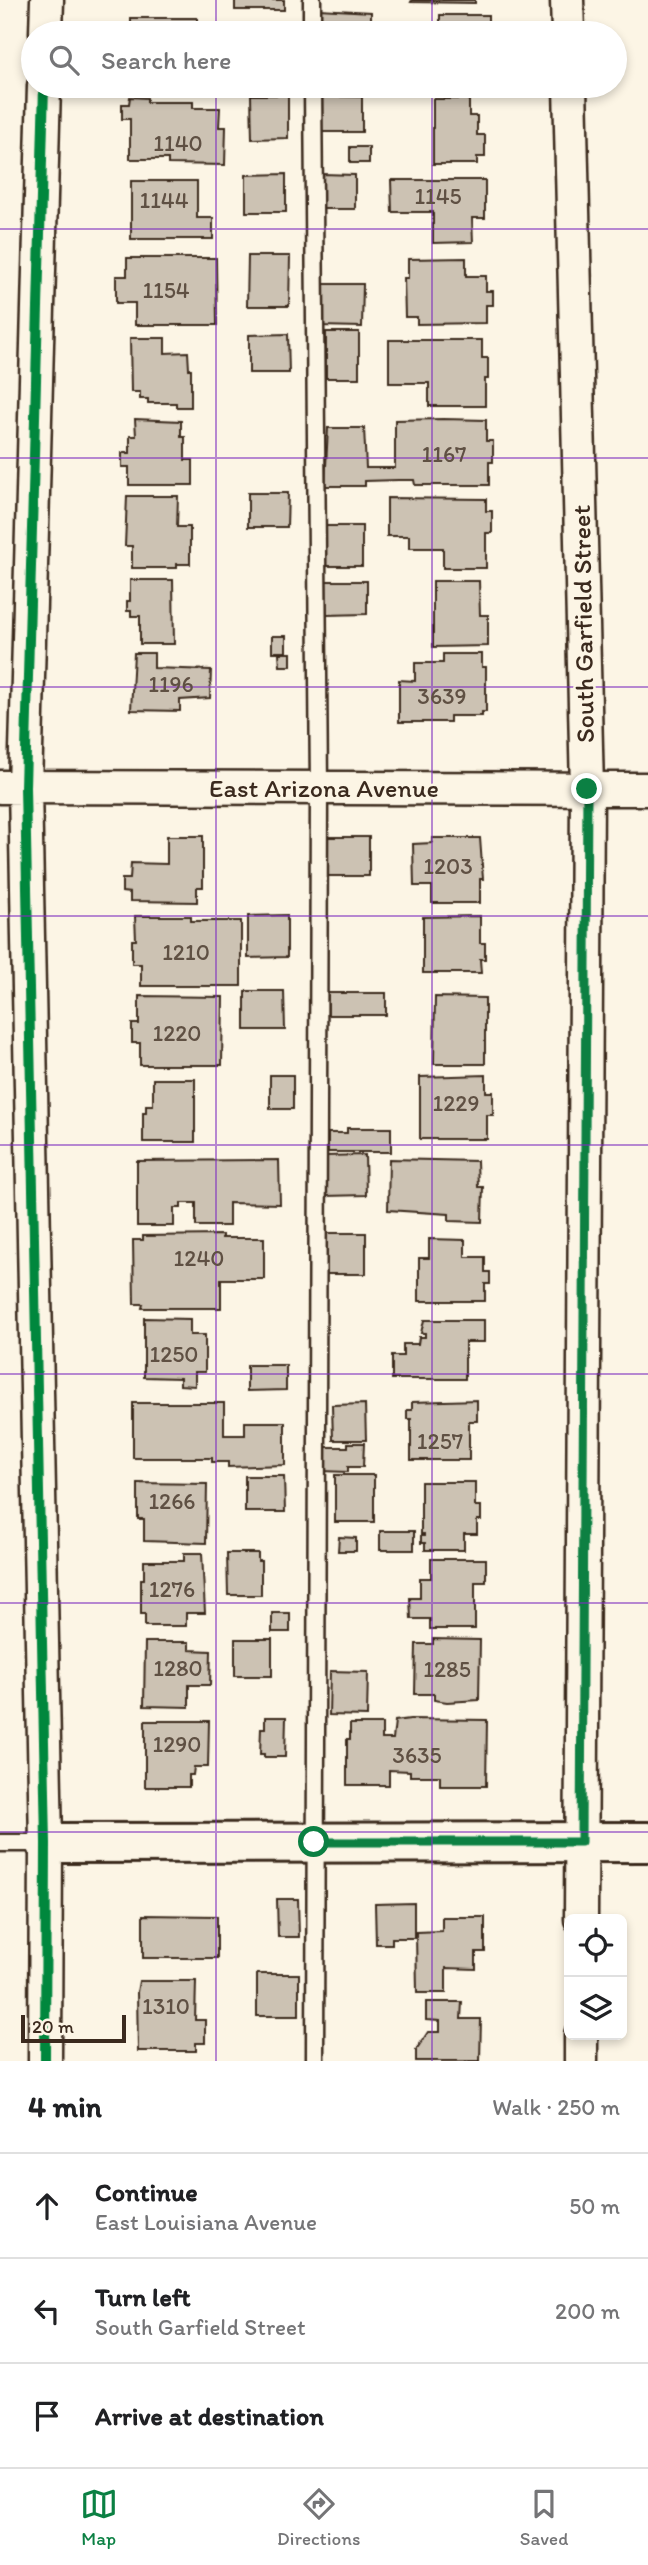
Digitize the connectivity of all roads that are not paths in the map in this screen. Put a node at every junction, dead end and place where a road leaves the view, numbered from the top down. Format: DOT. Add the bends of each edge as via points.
graph roads {
  1 [pos="47,0"];
  2 [pos="312,0"];
  3 [pos="568,0"];
  4 [pos="46,21"];
  5 [pos="312,21"];
  6 [pos="568,21"];
  7 [pos="43,98"];
  8 [pos="313,98"];
  9 [pos="570,98"];
  10 [pos="12,787"];
  11 [pos="319,788"];
  12 [pos="587,789"];
  13 [pos="648,789"];
  14 [pos="314,1842"];
  15 [pos="581,1842"];
  16 [pos="648,1842"];
  17 [pos="0,1843"];
  18 [pos="46,1843"];
  19 [pos="581,1914"];
  20 [pos="581,2040"];
  21 [pos="45,2061"];
  22 [pos="315,2061"];
  23 [pos="581,2061"];
  1 -- 4 [label="street"];
  2 -- 5 [label="lane"];
  3 -- 6 [label="street"];
  7 -- 10 [label="street"];
  8 -- 11 [label="lane"];
  9 -- 12 [label="street, South Garfield Street"];
  10 -- 11 [label="street, East Arizona Avenue"];
  10 -- 18 [label="street"];
  11 -- 12 [label="street, East Arizona Avenue"];
  11 -- 14 [label="lane"];
  12 -- 13 [label="street, East Arizona Avenue"];
  12 -- 15 [label="street, South Garfield Street"];
  14 -- 15 [label="street"];
  14 -- 18 [label="street"];
  14 -- 22 [label="lane"];
  15 -- 16 [label="street"];
  15 -- 19 [label="street, South Garfield Street"];
  17 -- 18 [label="lane"];
  18 -- 21 [label="street"];
  20 -- 23 [label="street"];
}
